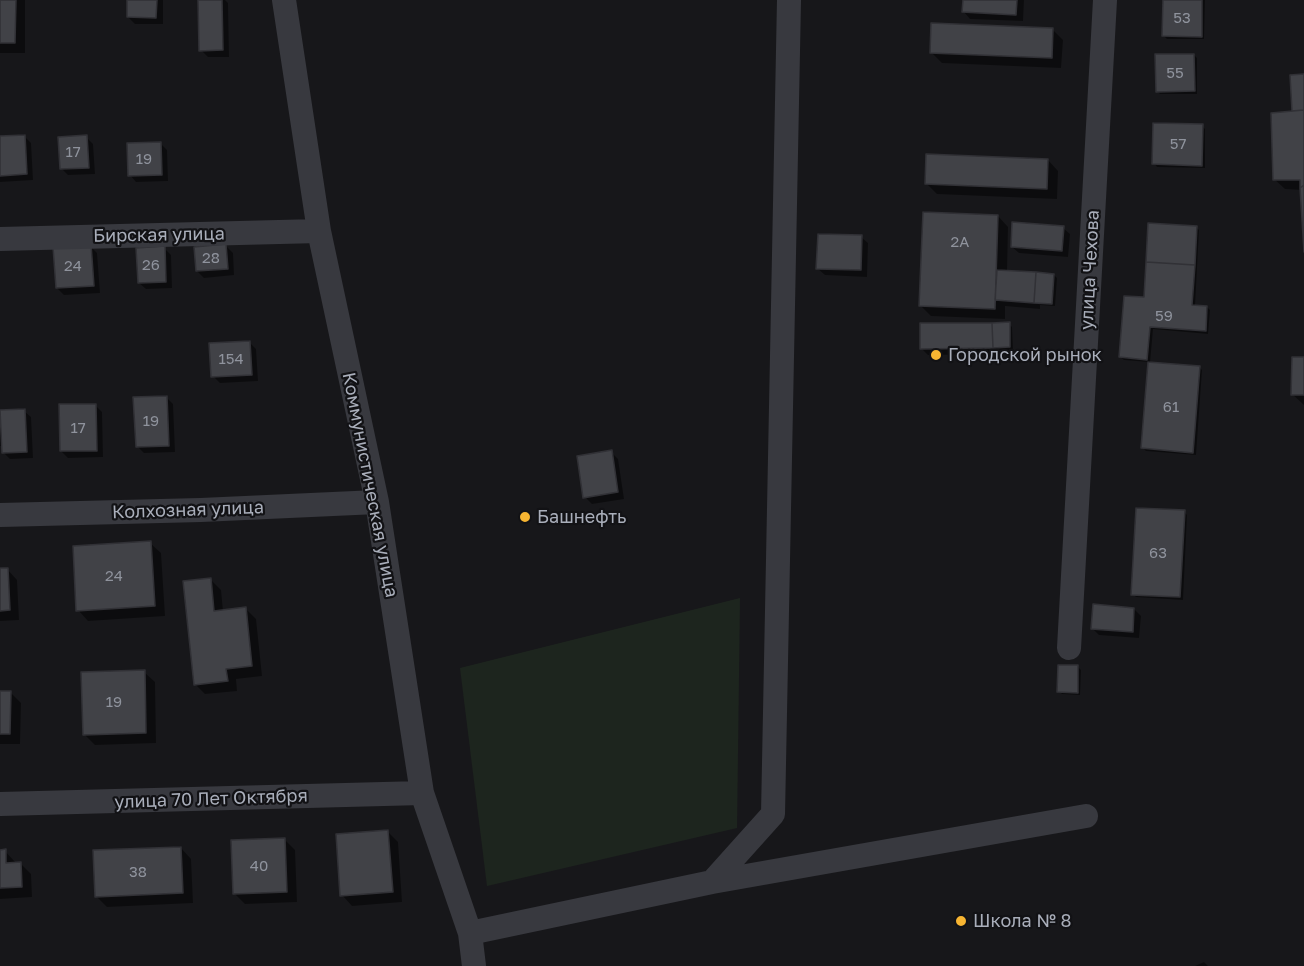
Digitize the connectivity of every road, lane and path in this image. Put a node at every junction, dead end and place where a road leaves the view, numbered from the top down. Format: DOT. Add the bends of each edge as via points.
graph roads {
  1 [pos="284,0"];
  2 [pos="789,0"];
  3 [pos="1105,0"];
  4 [pos="319,231"];
  5 [pos="0,239"];
  6 [pos="377,502"];
  7 [pos="0,515"];
  8 [pos="1069,648"];
  9 [pos="422,793"];
  10 [pos="0,804"];
  11 [pos="1086,816"];
  12 [pos="712,882"];
  13 [pos="470,933"];
  14 [pos="474,966"];
  1 -- 4 [label="street, Коммунистическая улица"];
  2 -- 12 [label="street" via="773,814"];
  3 -- 8 [label="street, улица Чехова"];
  4 -- 5 [label="street, Бирская улица"];
  4 -- 6 [label="street, Коммунистическая улица"];
  6 -- 7 [label="street, Колхозная улица"];
  6 -- 9 [label="street, Коммунистическая улица"];
  9 -- 10 [label="street, улица 70 Лет Октября"];
  9 -- 13 [label="street, Коммунистическая улица"];
  11 -- 12 [label="street"];
  12 -- 13 [label="street"];
  13 -- 14 [label="street, Коммунистическая улица"];
}
